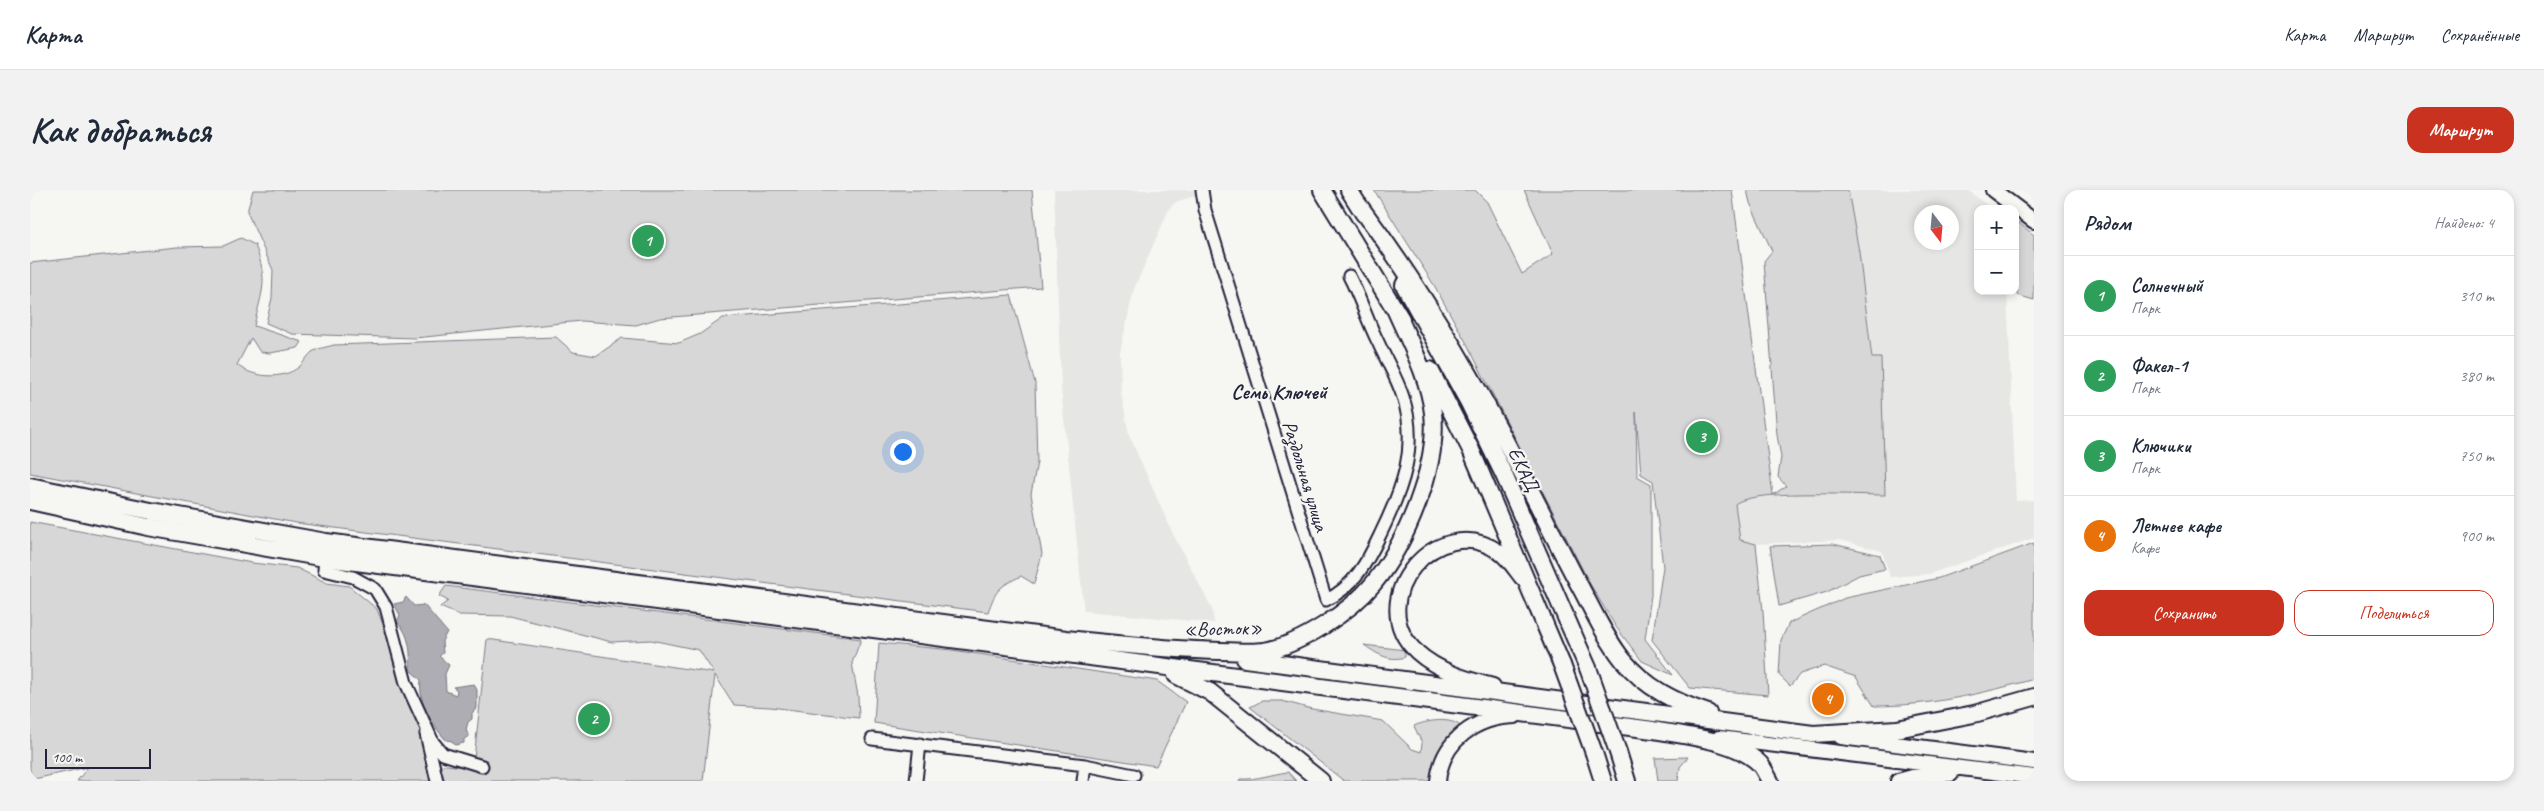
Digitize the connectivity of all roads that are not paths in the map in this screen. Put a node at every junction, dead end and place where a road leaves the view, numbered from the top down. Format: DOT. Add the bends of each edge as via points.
graph roads {
  1 [pos="1202,190"];
  2 [pos="1322,190"];
  3 [pos="1349,190"];
  4 [pos="1993,190"];
  5 [pos="1358,204"];
  6 [pos="2034,221"];
  7 [pos="1349,276"];
  8 [pos="1396,311"];
  9 [pos="30,486"];
  10 [pos="30,501"];
  11 [pos="324,558"];
  12 [pos="1531,592"];
  13 [pos="970,634"];
  14 [pos="1174,650"];
  15 [pos="1143,665"];
  16 [pos="2034,697"];
  17 [pos="1547,698"];
  18 [pos="1555,718"];
  19 [pos="425,722"];
  20 [pos="1746,725"];
  21 [pos="1653,730"];
  22 [pos="1813,734"];
  23 [pos="872,739"];
  24 [pos="920,744"];
  25 [pos="2034,762"];
  26 [pos="1085,765"];
  27 [pos="482,766"];
  28 [pos="1600,770"];
  29 [pos="1994,773"];
  30 [pos="1134,775"];
  31 [pos="2034,777"];
  32 [pos="437,781"];
  33 [pos="916,781"];
  34 [pos="1083,781"];
  35 [pos="1321,781"];
  36 [pos="1438,781"];
  37 [pos="1627,781"];
  38 [pos="1770,781"];
  39 [pos="1898,781"];
  1 -- 7 [label="street, Раздольная улица" via="1205,210 1326,600 1339,594 1372,553 1397,500 1410,450 1410,429 1402,395"];
  2 -- 8 [label="highway, ЕКАД"];
  3 -- 5 [label="highway, ЕКАД"];
  4 -- 6 [label="main road"];
  5 -- 20 [label="highway" via="1394,252 1450,340 1600,624 1623,660 1640,677 1681,704"];
  5 -- 37 [label="highway, ЕКАД, bridge" via="1469,403 1559,596"];
  8 -- 12 [label="highway, ЕКАД" via="1433,374 1471,450"];
  8 -- 14 [label="highway, «Восток»" via="1429,393 1434,434 1427,478 1386,567 1355,602 1288,643 1256,652"];
  9 -- 13 [label="highway" via="150,512 326,542"];
  10 -- 11 [label="highway" via="148,527"];
  11 -- 13 [label="highway"];
  11 -- 19 [label="street" via="324,570 353,577 375,589 386,607 406,684"];
  12 -- 17 [label="main road" via="1515,568 1498,551 1476,543 1450,544 1422,556 1408,572 1399,596 1399,622 1411,646 1437,666 1495,687"];
  12 -- 28 [label="highway, ЕКАД, bridge" via="1562,665"];
  13 -- 14 [label="highway, «Восток»"];
  13 -- 15 [label="highway, «Восток»"];
  14 -- 17 [label="highway"];
  15 -- 18 [label="highway, «Восток»"];
  15 -- 35 [label="highway" via="1185,678 1210,692"];
  16 -- 22 [label="highway" via="1974,714 1905,728"];
  17 -- 20 [label="highway"];
  18 -- 21 [label="highway, «Восток»"];
  18 -- 36 [label="main road" via="1503,717 1473,726 1449,748 1440,767"];
  19 -- 27 [label="street" via="433,742 444,754"];
  19 -- 32 [label="street"];
  20 -- 22 [label="highway"];
  21 -- 29 [label="main road"];
  21 -- 38 [label="highway, «Восток»" via="1725,745 1761,765"];
  22 -- 25 [label="main road"];
  23 -- 24 [label="street"];
  24 -- 26 [label="street"];
  24 -- 33 [label="street"];
  26 -- 30 [label="street"];
  26 -- 34 [label="street"];
  29 -- 31 [label="main road"];
  29 -- 39 [label="main road" via="1920,775"];
}
